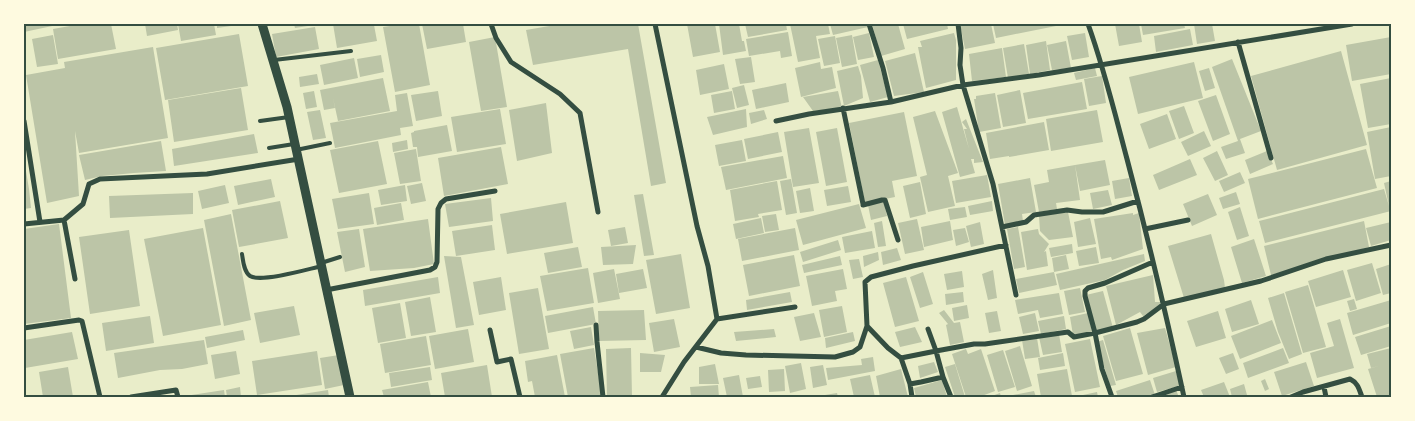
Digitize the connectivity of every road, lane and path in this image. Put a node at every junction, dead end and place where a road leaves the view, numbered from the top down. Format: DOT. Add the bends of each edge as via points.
graph roads {
  1 [pos="262,24"];
  2 [pos="491,24"];
  3 [pos="655,24"];
  4 [pos="869,24"];
  5 [pos="958,24"];
  6 [pos="1088,24"];
  7 [pos="1352,24"];
  8 [pos="1238,42"];
  9 [pos="351,51"];
  10 [pos="273,60"];
  11 [pos="1102,64"];
  12 [pos="963,85"];
  13 [pos="891,102"];
  14 [pos="843,108"];
  15 [pos="289,117"];
  16 [pos="24,121"];
  17 [pos="260,121"];
  18 [pos="776,121"];
  19 [pos="330,143"];
  20 [pos="269,148"];
  21 [pos="297,151"];
  22 [pos="1271,158"];
  23 [pos="495,191"];
  24 [pos="1138,202"];
  25 [pos="598,212"];
  26 [pos="64,220"];
  27 [pos="1188,220"];
  28 [pos="40,222"];
  29 [pos="24,224"];
  30 [pos="1002,227"];
  31 [pos="1145,229"];
  32 [pos="898,240"];
  33 [pos="1391,245"];
  34 [pos="1006,246"];
  35 [pos="242,254"];
  36 [pos="340,257"];
  37 [pos="1153,262"];
  38 [pos="321,264"];
  39 [pos="75,279"];
  40 [pos="326,290"];
  41 [pos="1016,296"];
  42 [pos="1164,304"];
  43 [pos="795,307"];
  44 [pos="717,319"];
  45 [pos="596,325"];
  46 [pos="867,326"];
  47 [pos="24,328"];
  48 [pos="928,329"];
  49 [pos="490,330"];
  50 [pos="1095,333"];
  51 [pos="696,347"];
  52 [pos="936,351"];
  53 [pos="901,358"];
  54 [pos="944,377"];
  55 [pos="910,384"];
  56 [pos="1182,387"];
  57 [pos="1324,387"];
  58 [pos="100,397"];
  59 [pos="131,397"];
  60 [pos="178,397"];
  61 [pos="350,397"];
  62 [pos="520,397"];
  63 [pos="603,397"];
  64 [pos="662,397"];
  65 [pos="912,397"];
  66 [pos="951,397"];
  67 [pos="1112,397"];
  68 [pos="1152,397"];
  69 [pos="1184,397"];
  70 [pos="1291,397"];
  71 [pos="1326,397"];
  72 [pos="1362,397"];
  1 -- 10 [label="street"];
  2 -- 25 [label="street" via="511,62 560,94 580,113"];
  3 -- 44 [label="street"];
  4 -- 13 [label="street"];
  5 -- 12 [label="street"];
  6 -- 11 [label="street"];
  7 -- 8 [label="street"];
  8 -- 11 [label="street"];
  8 -- 22 [label="street"];
  9 -- 10 [label="lane"];
  10 -- 15 [label="street"];
  11 -- 12 [label="street"];
  11 -- 24 [label="street"];
  12 -- 13 [label="street"];
  12 -- 30 [label="street" via="993,184"];
  13 -- 14 [label="street"];
  14 -- 18 [label="street"];
  14 -- 32 [label="street" via="863,204 885,200"];
  15 -- 17 [label="lane"];
  15 -- 21 [label="street"];
  16 -- 28 [label="street"];
  19 -- 21 [label="lane"];
  20 -- 21 [label="lane"];
  21 -- 26 [label="street" via="208,174 100,179 89,184 83,204"];
  21 -- 38 [label="street"];
  23 -- 40 [label="street" via="446,199 441,203 438,209 437,262 430,270"];
  24 -- 30 [label="street" via="1104,212 1068,210 1034,215 1026,222"];
  24 -- 31 [label="street"];
  26 -- 28 [label="street"];
  26 -- 39 [label="street"];
  27 -- 31 [label="street"];
  28 -- 29 [label="street"];
  30 -- 34 [label="street"];
  31 -- 37 [label="street"];
  33 -- 42 [label="street" via="1326,259 1261,281"];
  34 -- 41 [label="street"];
  34 -- 46 [label="street" via="871,277 864,282"];
  35 -- 38 [label="lane" via="246,270 257,278 291,274"];
  36 -- 38 [label="lane"];
  37 -- 42 [label="street"];
  37 -- 50 [label="street" via="1085,291"];
  38 -- 40 [label="street"];
  40 -- 61 [label="street"];
  42 -- 50 [label="street" via="1137,322"];
  42 -- 56 [label="street"];
  43 -- 44 [label="street"];
  44 -- 51 [label="street"];
  45 -- 63 [label="street"];
  46 -- 51 [label="street" via="860,347 835,357 746,355"];
  46 -- 53 [label="street"];
  47 -- 58 [label="street" via="82,321"];
  48 -- 52 [label="street"];
  49 -- 62 [label="street" via="497,362 512,359"];
  50 -- 52 [label="street" via="1074,337 1068,332"];
  50 -- 67 [label="street"];
  51 -- 64 [label="street"];
  52 -- 53 [label="street"];
  52 -- 54 [label="street"];
  53 -- 55 [label="street"];
  54 -- 55 [label="street"];
  54 -- 66 [label="street"];
  55 -- 65 [label="street"];
  56 -- 68 [label="street"];
  56 -- 69 [label="street"];
  57 -- 70 [label="street"];
  57 -- 71 [label="street"];
  57 -- 72 [label="street" via="1350,379 1358,385"];
  59 -- 60 [label="street" via="176,390"];
}
